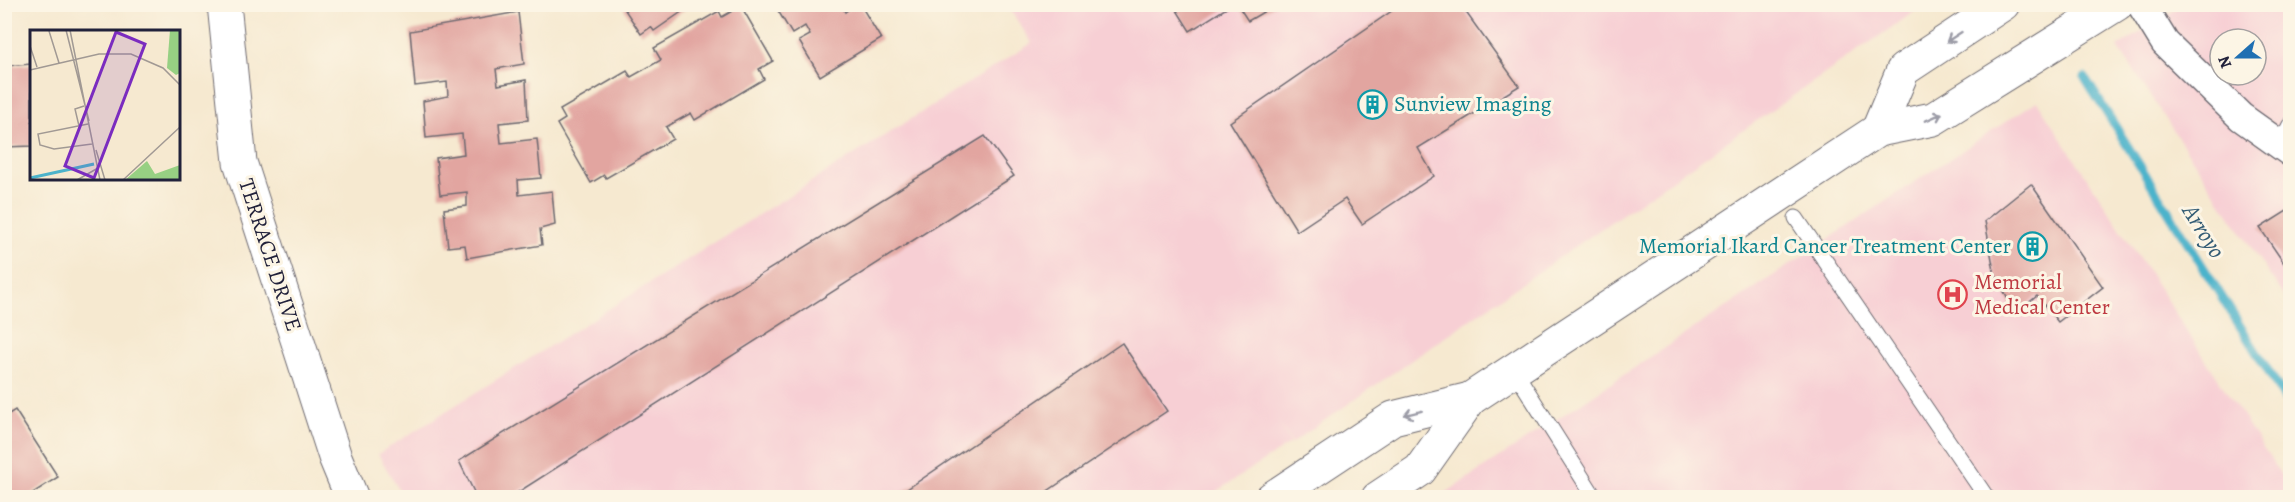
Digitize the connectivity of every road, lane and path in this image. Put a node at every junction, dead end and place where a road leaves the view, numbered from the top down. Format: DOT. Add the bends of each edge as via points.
graph roads {
  1 [pos="224,4"];
  2 [pos="2003,4"];
  3 [pos="2117,4"];
  4 [pos="2141,4"];
  5 [pos="1878,130"];
  6 [pos="2287,140"];
  7 [pos="1796,218"];
  8 [pos="1514,370"];
  9 [pos="1470,399"];
  10 [pos="352,498"];
  11 [pos="1272,498"];
  12 [pos="1378,498"];
  13 [pos="1595,498"];
  14 [pos="1987,498"];
  1 -- 10 [label="main road, TERRACE DRIVE" via="240,162 335,457"];
  2 -- 5 [label="main road, one-way" via="1903,70"];
  5 -- 3 [label="main road, one-way" via="1933,119"];
  4 -- 6 [label="street" via="2165,43 2241,117"];
  5 -- 8 [label="main road"];
  7 -- 14 [label="lane"];
  8 -- 9 [label="main road"];
  8 -- 13 [label="lane"];
  9 -- 11 [label="main road, one-way" via="1393,418"];
  9 -- 12 [label="main road" via="1420,470"];
}
